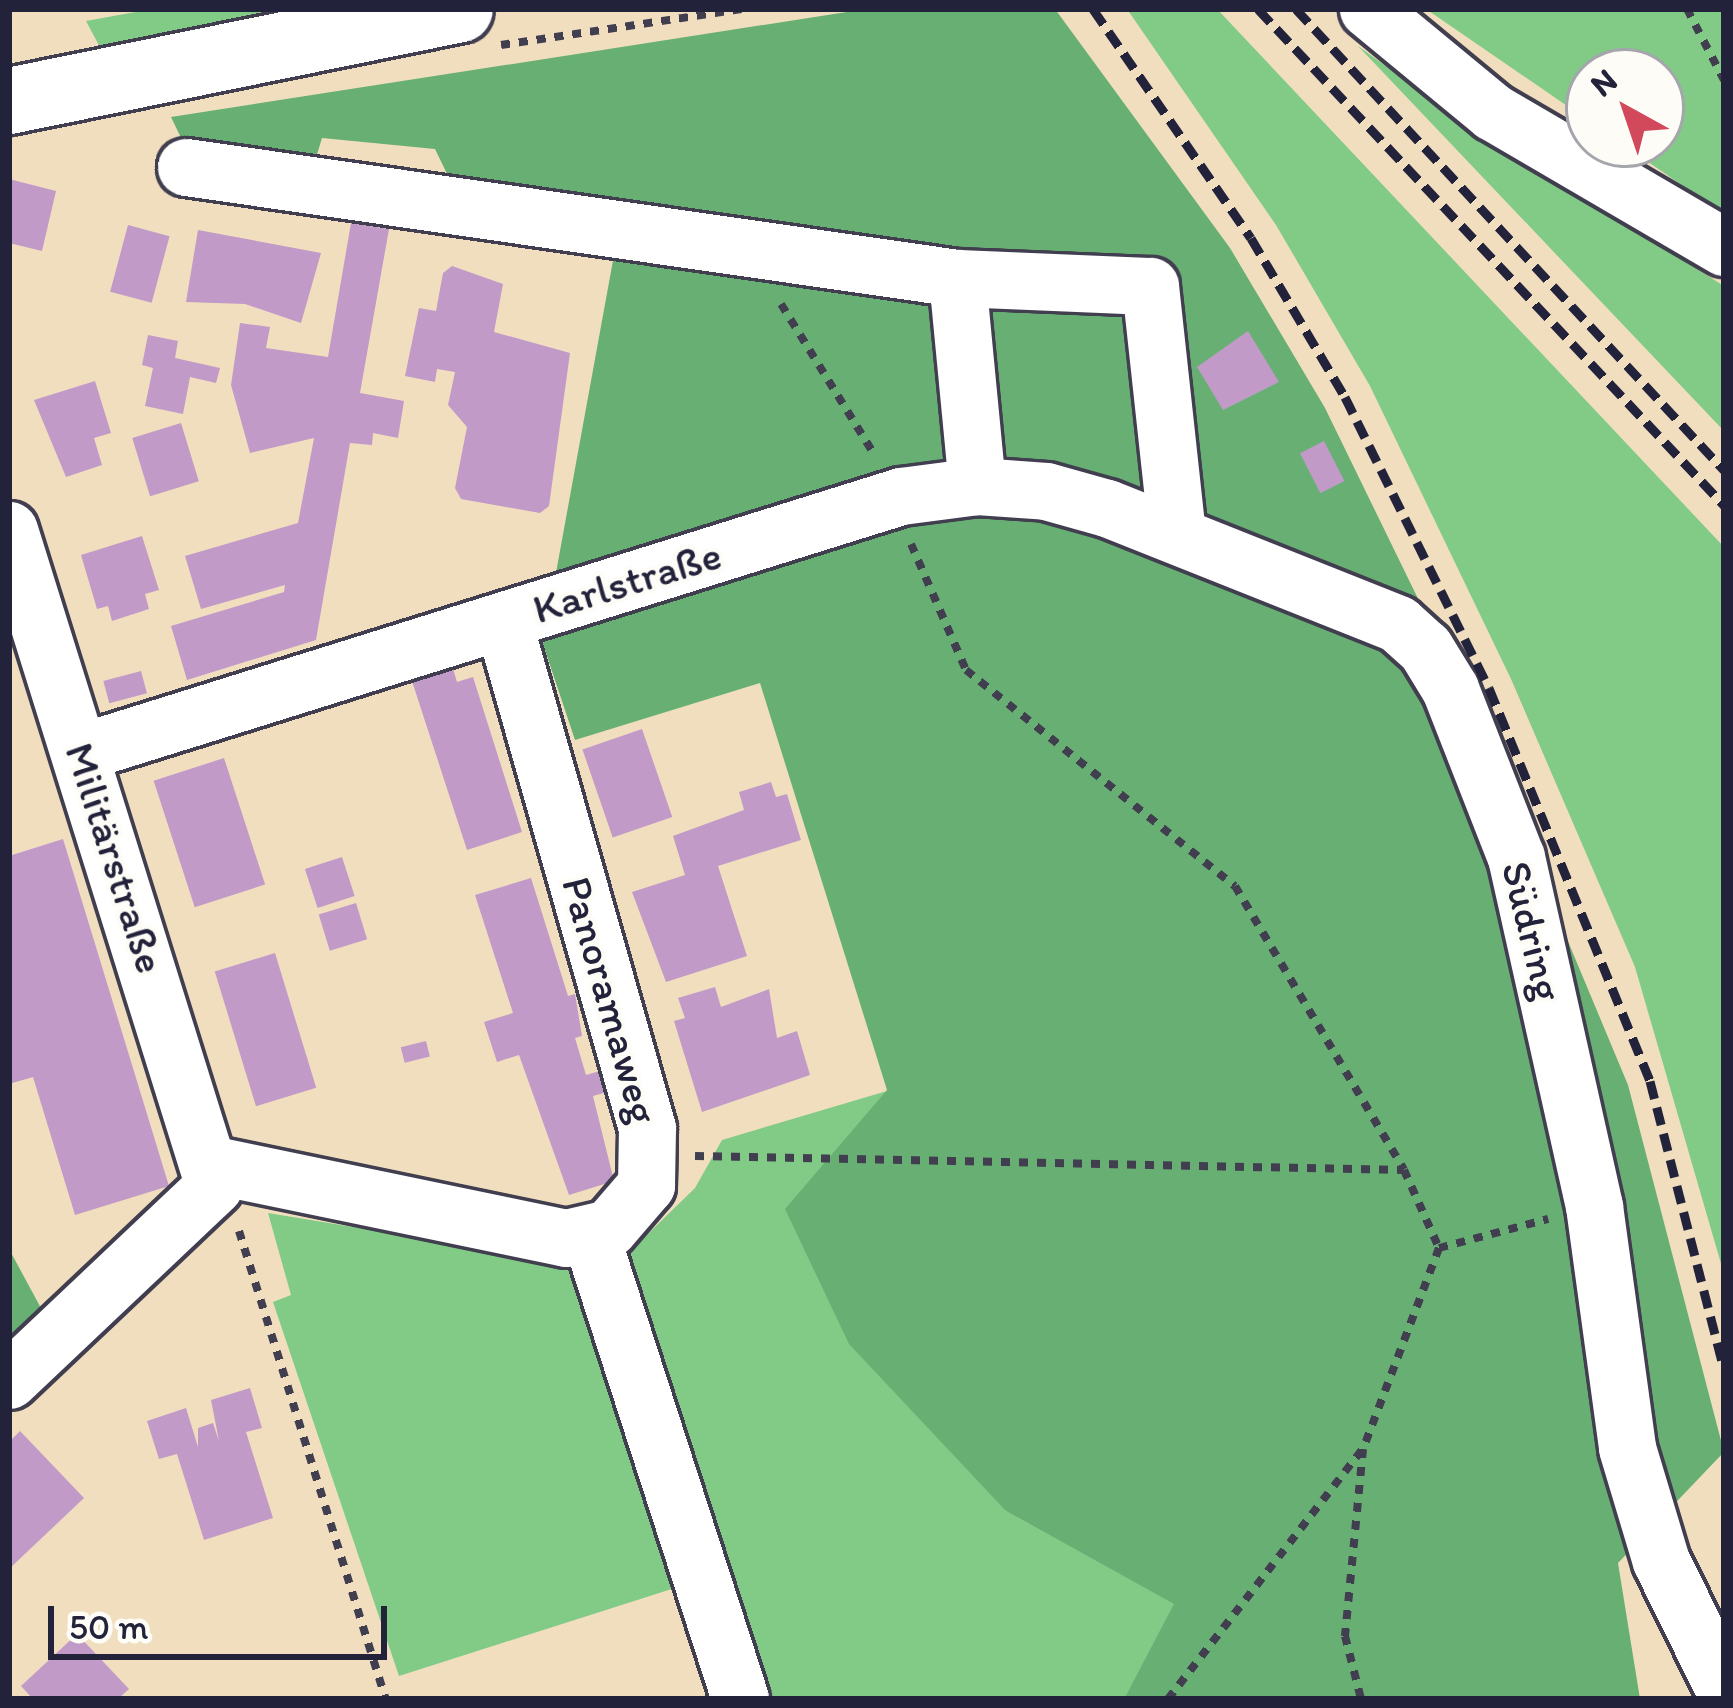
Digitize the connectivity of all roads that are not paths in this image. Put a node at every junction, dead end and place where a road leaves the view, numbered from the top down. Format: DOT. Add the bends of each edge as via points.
graph roads {
  1 [pos="460,9"];
  2 [pos="1368,9"];
  3 [pos="9,101"];
  4 [pos="186,166"];
  5 [pos="1724,247"];
  6 [pos="957,278"];
  7 [pos="977,486"];
  8 [pos="9,530"];
  9 [pos="1177,534"];
  10 [pos="503,621"];
  11 [pos="81,752"];
  12 [pos="214,1175"];
  13 [pos="591,1237"];
  14 [pos="9,1380"];
  15 [pos="1724,1688"];
  16 [pos="740,1699"];
  1 -- 3 [label="main road"];
  2 -- 5 [label="street" via="1493,112"];
  4 -- 6 [label="street"];
  6 -- 7 [label="street"];
  6 -- 9 [label="street" via="1150,286"];
  7 -- 9 [label="street, Südring" via="1046,491"];
  7 -- 10 [label="street, Karlstraße" via="901,496"];
  8 -- 11 [label="street, Militärstraße"];
  9 -- 15 [label="street, Südring" via="1366,606 1425,648 1450,689 1516,857 1594,1206 1627,1448 1661,1561"];
  10 -- 11 [label="street, Karlstraße"];
  10 -- 13 [label="street, Panoramaweg" via="652,1155 646,1185"];
  11 -- 12 [label="street, Militärstraße"];
  12 -- 13 [label="street"];
  12 -- 14 [label="street"];
  13 -- 16 [label="street"];
}
